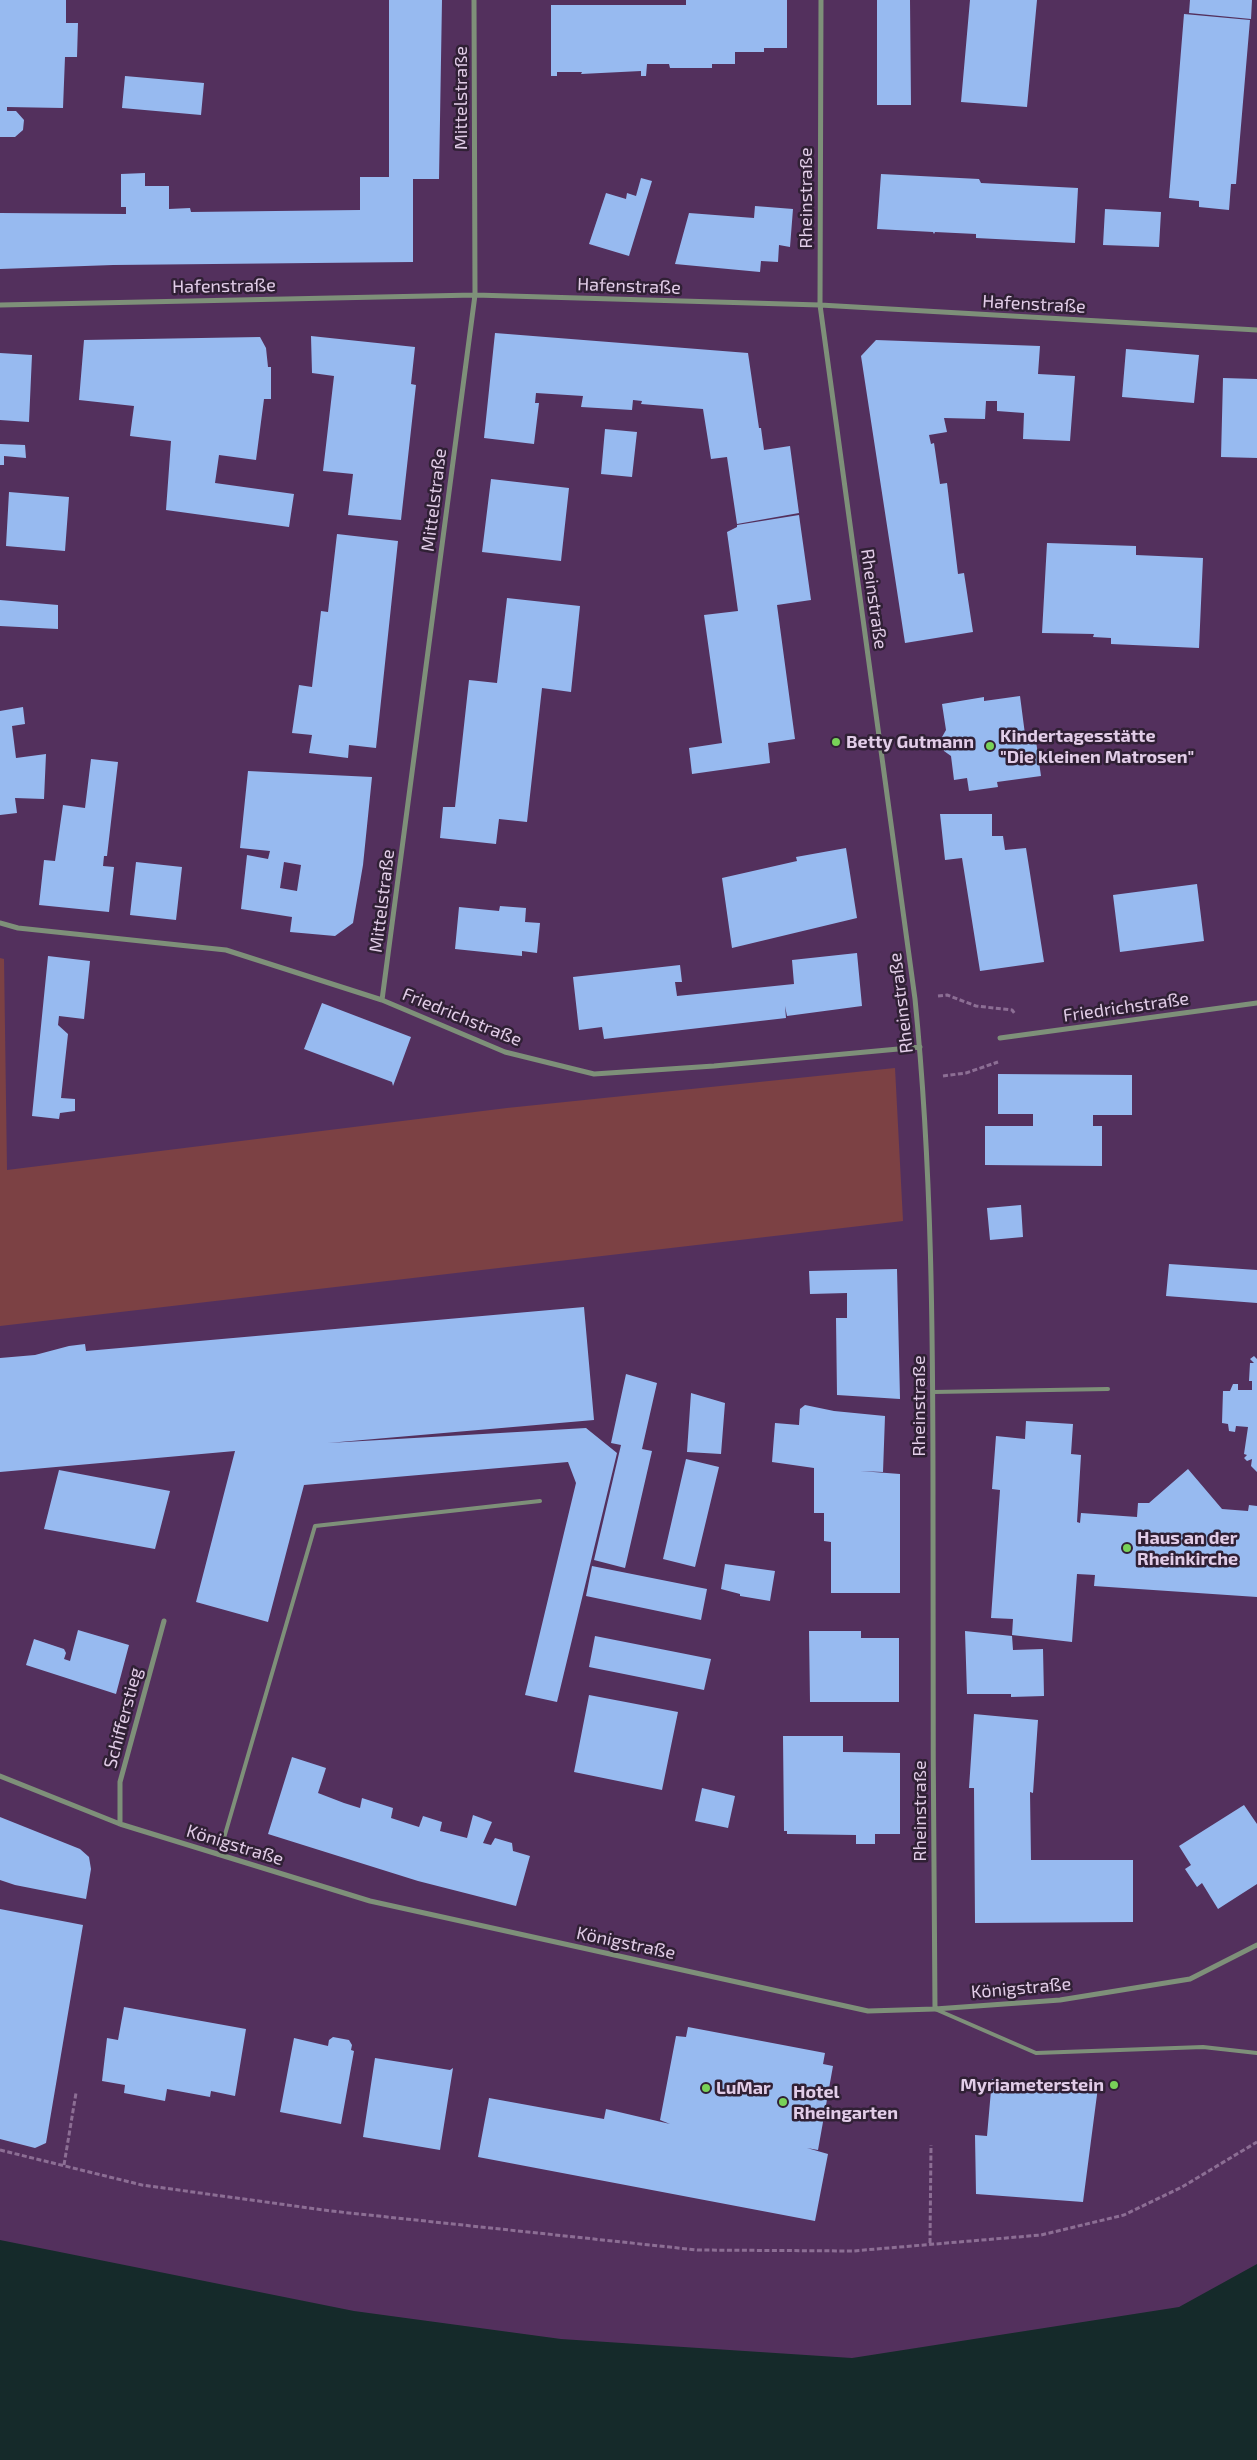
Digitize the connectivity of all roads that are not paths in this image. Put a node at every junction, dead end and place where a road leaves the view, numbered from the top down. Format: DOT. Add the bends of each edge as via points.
graph roads {
  1 [pos="474,0"];
  2 [pos="821,0"];
  3 [pos="475,295"];
  4 [pos="0,305"];
  5 [pos="820,306"];
  6 [pos="1257,330"];
  7 [pos="0,922"];
  8 [pos="382,1000"];
  9 [pos="1257,1003"];
  10 [pos="1000,1038"];
  11 [pos="920,1047"];
  12 [pos="1108,1389"];
  13 [pos="933,1392"];
  14 [pos="540,1501"];
  15 [pos="164,1621"];
  16 [pos="0,1776"];
  17 [pos="120,1824"];
  18 [pos="219,1855"];
  19 [pos="1257,1945"];
  20 [pos="935,2010"];
  21 [pos="1257,2052"];
  1 -- 3 [label="street, Mittelstraße"];
  2 -- 5 [label="street, Rheinstraße"];
  3 -- 4 [label="street, Hafenstraße"];
  3 -- 5 [label="street, Hafenstraße"];
  3 -- 8 [label="street, Mittelstraße"];
  5 -- 6 [label="street, Hafenstraße"];
  5 -- 11 [label="street, Rheinstraße"];
  7 -- 8 [label="street, Friedrichstraße" via="18,928 226,950"];
  8 -- 11 [label="street, Friedrichstraße" via="505,1052 594,1074"];
  9 -- 10 [label="street, Friedrichstraße"];
  11 -- 13 [label="street, Rheinstraße"];
  12 -- 13 [label="lane"];
  13 -- 20 [label="street, Rheinstraße"];
  14 -- 18 [label="lane" via="316,1526"];
  15 -- 17 [label="street, Schifferstieg" via="120,1782"];
  16 -- 17 [label="street, Königstraße"];
  17 -- 18 [label="street, Königstraße"];
  18 -- 20 [label="street, Königstraße" via="370,1901 868,2011"];
  19 -- 20 [label="street, Königstraße" via="1190,1979 1060,2000"];
  20 -- 21 [label="lane" via="1036,2053 1203,2047"];
}
